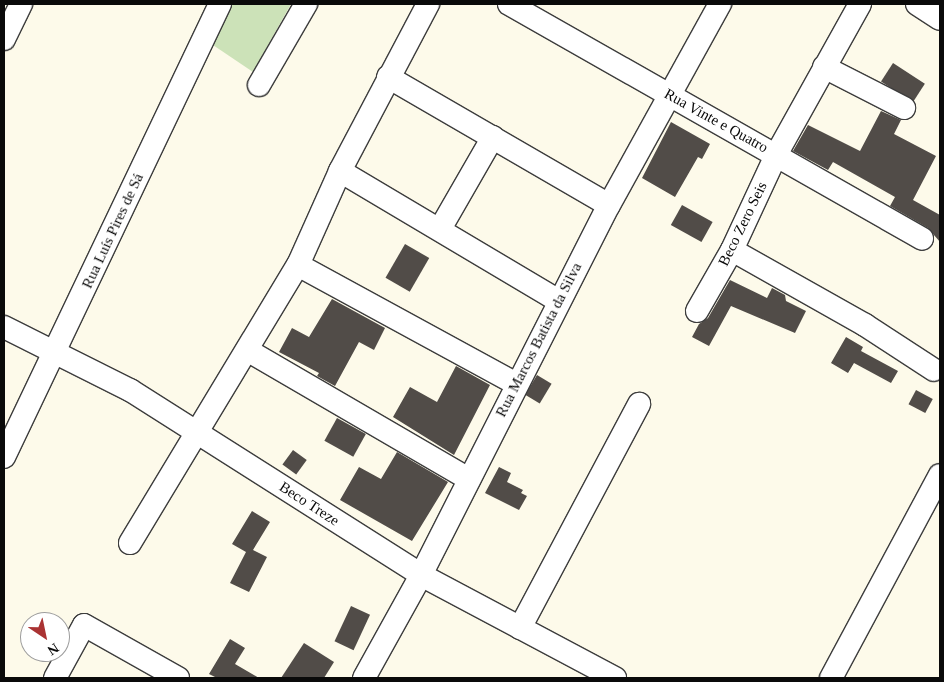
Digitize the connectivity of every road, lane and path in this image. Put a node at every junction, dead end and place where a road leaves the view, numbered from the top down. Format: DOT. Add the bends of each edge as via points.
graph roads {
  1 [pos="21,4"];
  2 [pos="220,4"];
  3 [pos="306,4"];
  4 [pos="428,4"];
  5 [pos="510,4"];
  6 [pos="720,4"];
  7 [pos="860,4"];
  8 [pos="917,4"];
  9 [pos="940,19"];
  10 [pos="4,39"];
  11 [pos="824,67"];
  12 [pos="388,78"];
  13 [pos="259,85"];
  14 [pos="668,95"];
  15 [pos="904,108"];
  16 [pos="493,137"];
  17 [pos="776,155"];
  18 [pos="340,171"];
  19 [pos="609,205"];
  20 [pos="440,229"];
  21 [pos="922,239"];
  22 [pos="732,250"];
  23 [pos="298,265"];
  24 [pos="559,301"];
  25 [pos="697,311"];
  26 [pos="4,327"];
  27 [pos="247,350"];
  28 [pos="55,352"];
  29 [pos="934,370"];
  30 [pos="516,384"];
  31 [pos="639,404"];
  32 [pos="197,432"];
  33 [pos="8,434"];
  34 [pos="4,457"];
  35 [pos="940,476"];
  36 [pos="469,479"];
  37 [pos="130,543"];
  38 [pos="421,575"];
  39 [pos="520,628"];
  40 [pos="55,678"];
  41 [pos="178,678"];
  42 [pos="364,678"];
  43 [pos="615,678"];
  44 [pos="831,678"];
  1 -- 10 [label="street"];
  2 -- 28 [label="street, Rua Luís Pires de Sá"];
  3 -- 13 [label="street"];
  4 -- 12 [label="street"];
  5 -- 14 [label="street, Rua Vinte e Quatro"];
  6 -- 14 [label="street, Rua Marcos Batista da Silva"];
  7 -- 11 [label="street, Beco Zero Seis"];
  8 -- 9 [label="street"];
  11 -- 15 [label="street"];
  11 -- 17 [label="street, Beco Zero Seis"];
  12 -- 16 [label="street"];
  12 -- 18 [label="street"];
  14 -- 17 [label="street, Rua Vinte e Quatro"];
  14 -- 19 [label="street, Rua Marcos Batista da Silva"];
  16 -- 19 [label="street"];
  16 -- 20 [label="street"];
  17 -- 21 [label="street, Rua Vinte e Quatro"];
  17 -- 22 [label="street, Beco Zero Seis"];
  18 -- 20 [label="street"];
  18 -- 23 [label="street"];
  19 -- 24 [label="street, Rua Marcos Batista da Silva"];
  20 -- 24 [label="street"];
  22 -- 25 [label="street, Beco Zero Seis"];
  22 -- 29 [label="street" via="865,325"];
  23 -- 27 [label="street"];
  23 -- 30 [label="street"];
  24 -- 30 [label="street, Rua Marcos Batista da Silva"];
  26 -- 28 [label="street, Beco Treze"];
  27 -- 32 [label="street"];
  27 -- 36 [label="street"];
  28 -- 32 [label="street, Beco Treze" via="130,390"];
  28 -- 33 [label="street, Rua Luís Pires de Sá"];
  30 -- 36 [label="street, Rua Marcos Batista da Silva"];
  31 -- 39 [label="street"];
  32 -- 37 [label="street"];
  32 -- 38 [label="street, Beco Treze"];
  33 -- 34 [label="street, Rua Luís Pires de Sá"];
  35 -- 44 [label="street"];
  36 -- 38 [label="street, Rua Marcos Batista da Silva"];
  38 -- 39 [label="street, Beco Treze"];
  38 -- 42 [label="street, Rua Marcos Batista da Silva"];
  39 -- 43 [label="street, Beco Treze"];
  40 -- 41 [label="street" via="84,625"];
}
